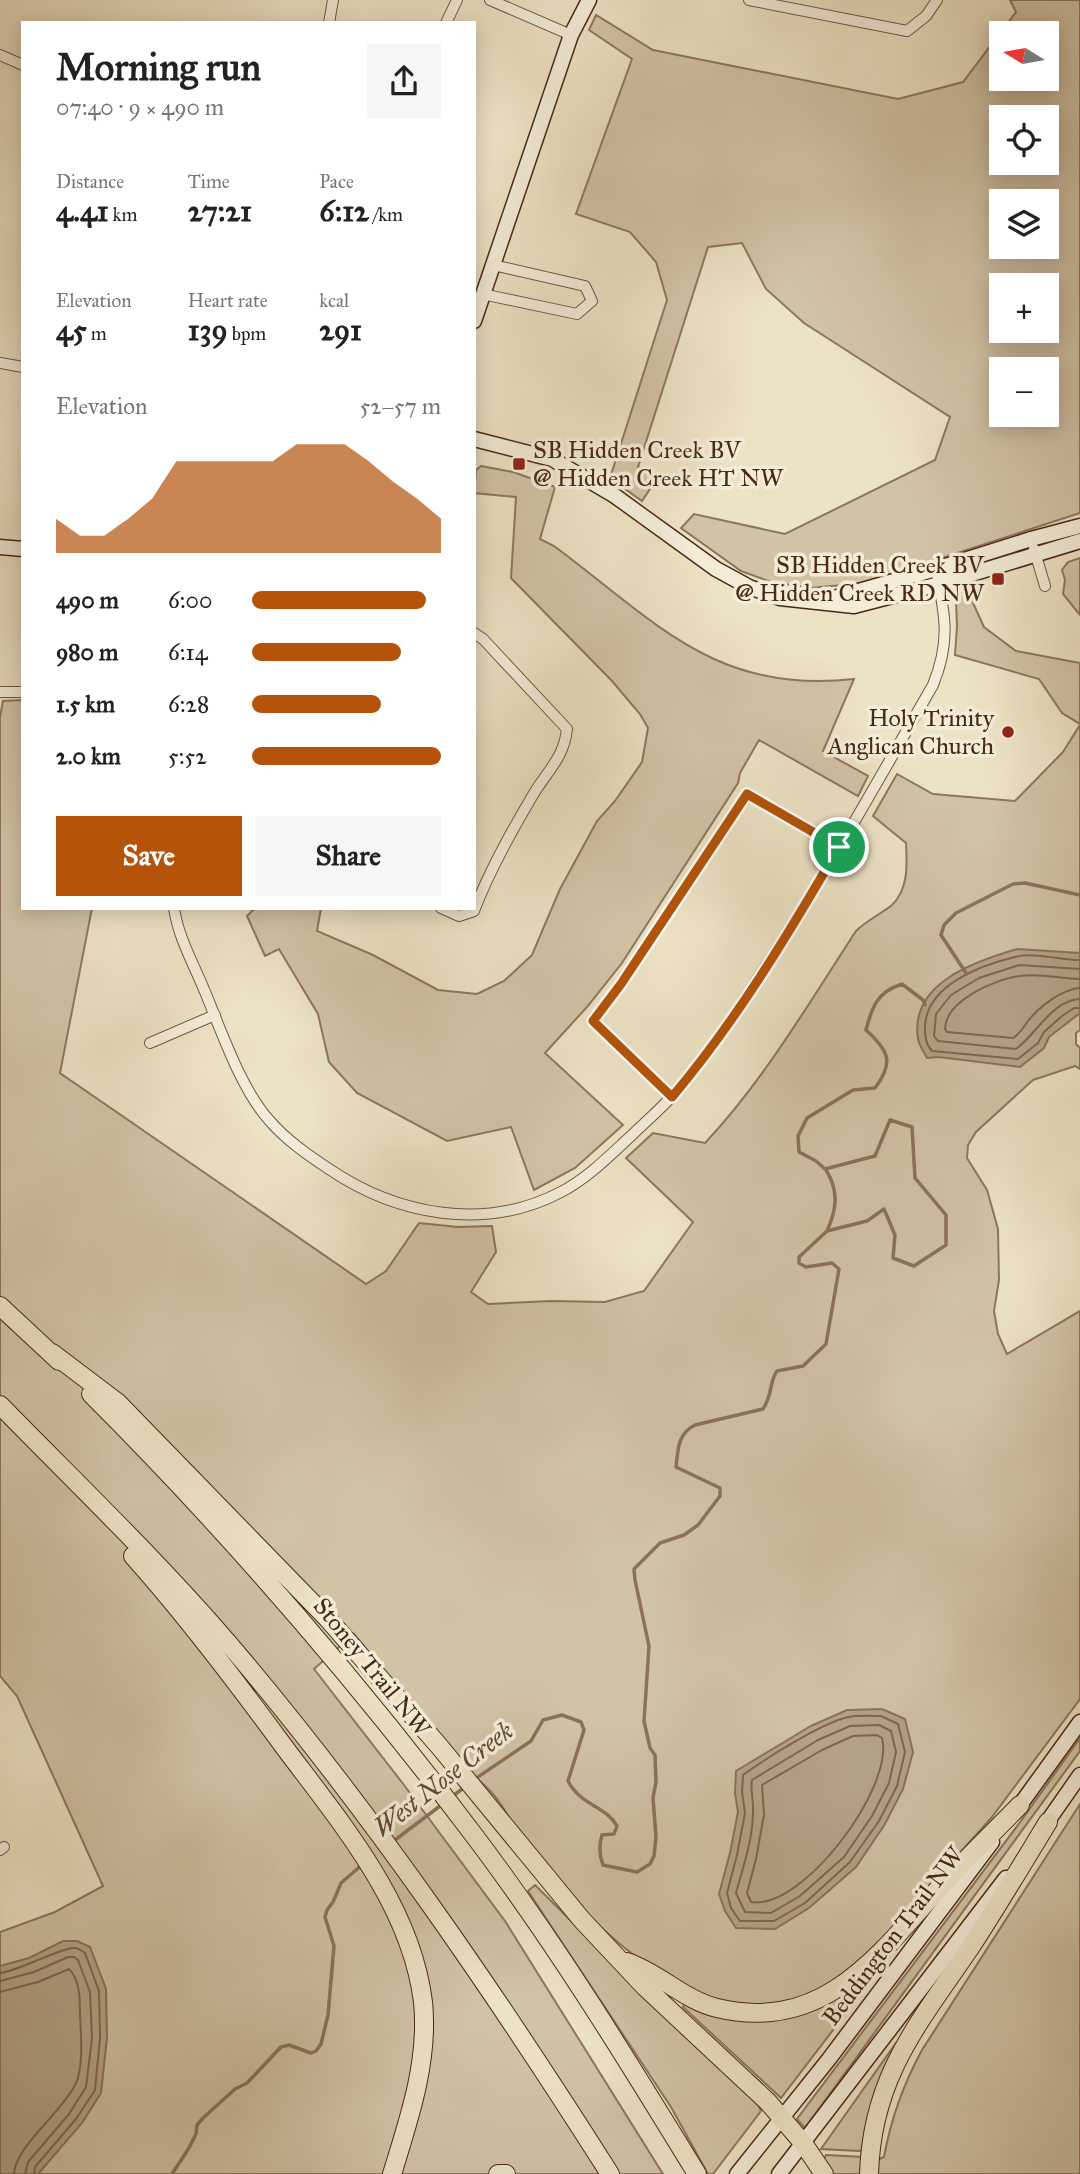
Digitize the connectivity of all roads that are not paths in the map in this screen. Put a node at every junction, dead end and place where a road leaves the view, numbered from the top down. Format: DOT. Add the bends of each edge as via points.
graph roads {
  1 [pos="333,0"];
  2 [pos="457,0"];
  3 [pos="490,0"];
  4 [pos="589,0"];
  5 [pos="749,0"];
  6 [pos="937,0"];
  7 [pos="329,21"];
  8 [pos="447,21"];
  9 [pos="571,36"];
  10 [pos="0,55"];
  11 [pos="21,64"];
  12 [pos="493,265"];
  13 [pos="482,294"];
  14 [pos="476,314"];
  15 [pos="0,363"];
  16 [pos="21,367"];
  17 [pos="479,442"];
  18 [pos="1080,526"];
  19 [pos="1031,539"];
  20 [pos="1080,541"];
  21 [pos="0,547"];
  22 [pos="21,549"];
  23 [pos="1036,554"];
  24 [pos="936,569"];
  25 [pos="939,584"];
  26 [pos="1045,586"];
  27 [pos="816,603"];
  28 [pos="476,634"];
  29 [pos="0,692"];
  30 [pos="21,692"];
  31 [pos="839,847"];
  32 [pos="476,906"];
  33 [pos="175,910"];
  34 [pos="446,910"];
  35 [pos="474,910"];
  36 [pos="215,1015"];
  37 [pos="150,1043"];
  38 [pos="672,1097"];
  39 [pos="0,1306"];
  40 [pos="52,1353"];
  41 [pos="0,1406"];
  42 [pos="1080,1722"];
  43 [pos="1080,1775"];
  44 [pos="1020,1805"];
  45 [pos="1048,1822"];
  46 [pos="621,1960"];
  47 [pos="781,2117"];
  48 [pos="803,2143"];
  49 [pos="737,2173"];
  50 [pos="392,2174"];
  51 [pos="498,2174"];
  52 [pos="506,2174"];
  53 [pos="610,2174"];
  54 [pos="697,2174"];
  55 [pos="779,2174"];
  56 [pos="824,2174"];
  57 [pos="869,2174"];
  1 -- 7 [label="street"];
  2 -- 8 [label="street"];
  3 -- 9 [label="street"];
  4 -- 9 [label="street"];
  5 -- 6 [label="street" via="907,31"];
  9 -- 12 [label="street"];
  10 -- 11 [label="street"];
  12 -- 13 [label="street"];
  12 -- 13 [label="street" via="584,286 592,301 577,314"];
  13 -- 14 [label="street"];
  15 -- 16 [label="street"];
  17 -- 27 [label="street" via="552,459 615,496 716,569 780,598"];
  18 -- 19 [label="street"];
  19 -- 23 [label="street"];
  19 -- 24 [label="street"];
  20 -- 23 [label="street"];
  21 -- 22 [label="street"];
  23 -- 25 [label="street"];
  23 -- 26 [label="street"];
  24 -- 25 [label="street"];
  24 -- 27 [label="street"];
  25 -- 27 [label="street" via="854,606"];
  25 -- 31 [label="street" via="946,642 940,667"];
  28 -- 32 [label="street" via="567,729 565,748 534,794"];
  29 -- 30 [label="street"];
  31 -- 38 [label="street" via="718,1040"];
  31 -- 38 [label="street" via="747,794 593,1021"];
  33 -- 36 [label="street" via="183,942"];
  34 -- 35 [label="street" via="459,916"];
  36 -- 37 [label="street"];
  36 -- 38 [label="street" via="249,1090 268,1120 298,1148 354,1185 396,1204 434,1213 488,1213 561,1192 585,1177"];
  39 -- 40 [label="highway, Stoney Trail NW"];
  40 -- 46 [label="highway" via="118,1403 328,1619 566,1902"];
  40 -- 54 [label="highway, Stoney Trail NW" via="262,1573 421,1767 596,2010"];
  41 -- 50 [label="highway" via="148,1573 234,1680 385,1892 410,1945 424,2027 418,2079"];
  41 -- 53 [label="highway" via="169,1576 278,1703 410,1876 537,2058"];
  42 -- 44 [label="street, Beddington Trail NW"];
  43 -- 45 [label="street"];
  44 -- 46 [label="highway" via="878,1957 842,1986 808,2004 771,2013 714,2007"];
  44 -- 47 [label="street, Beddington Trail NW"];
  45 -- 48 [label="street"];
  45 -- 57 [label="highway" via="891,2071 875,2123"];
  46 -- 47 [label="highway"];
  47 -- 48 [label="highway"];
  47 -- 49 [label="street, Beddington Trail NW"];
  48 -- 55 [label="street"];
  48 -- 56 [label="highway"];
  51 -- 52 [label="highway"];
}
